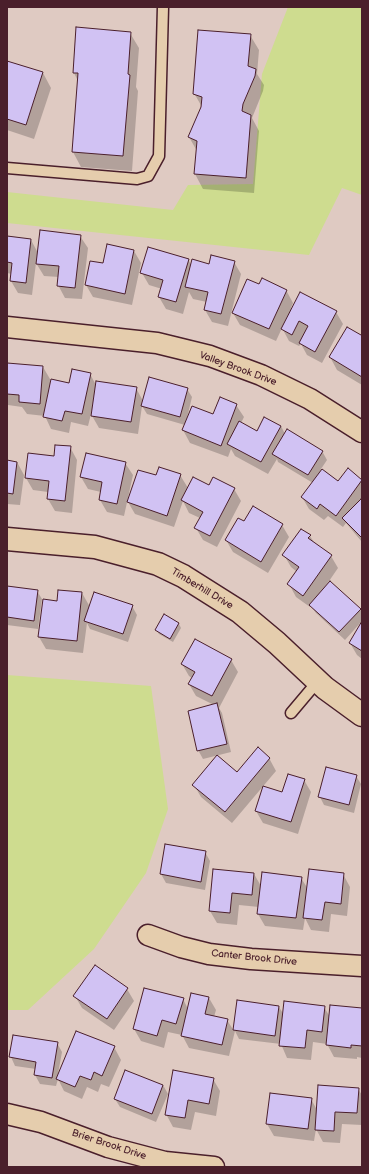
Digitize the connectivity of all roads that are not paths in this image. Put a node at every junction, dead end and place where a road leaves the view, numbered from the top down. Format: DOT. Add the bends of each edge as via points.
graph roads {
  1 [pos="163,7"];
  2 [pos="7,168"];
  3 [pos="7,327"];
  4 [pos="362,432"];
  5 [pos="7,539"];
  6 [pos="318,681"];
  7 [pos="291,713"];
  8 [pos="362,715"];
  9 [pos="148,935"];
  10 [pos="362,966"];
  11 [pos="7,1114"];
  12 [pos="214,1167"];
  1 -- 2 [label="lane" via="159,156 148,176 137,179"];
  3 -- 4 [label="street, Valley Brook Drive" via="157,343 210,356 261,375 310,399"];
  5 -- 6 [label="street, Timberhill Drive" via="95,548 158,564 183,576 240,612"];
  6 -- 7 [label="lane"];
  6 -- 8 [label="street, Timberhill Drive"];
  9 -- 10 [label="street, Canter Brook Drive" via="209,954"];
  11 -- 12 [label="street, Brier Brook Drive" via="41,1122 108,1147 165,1162"];
}
